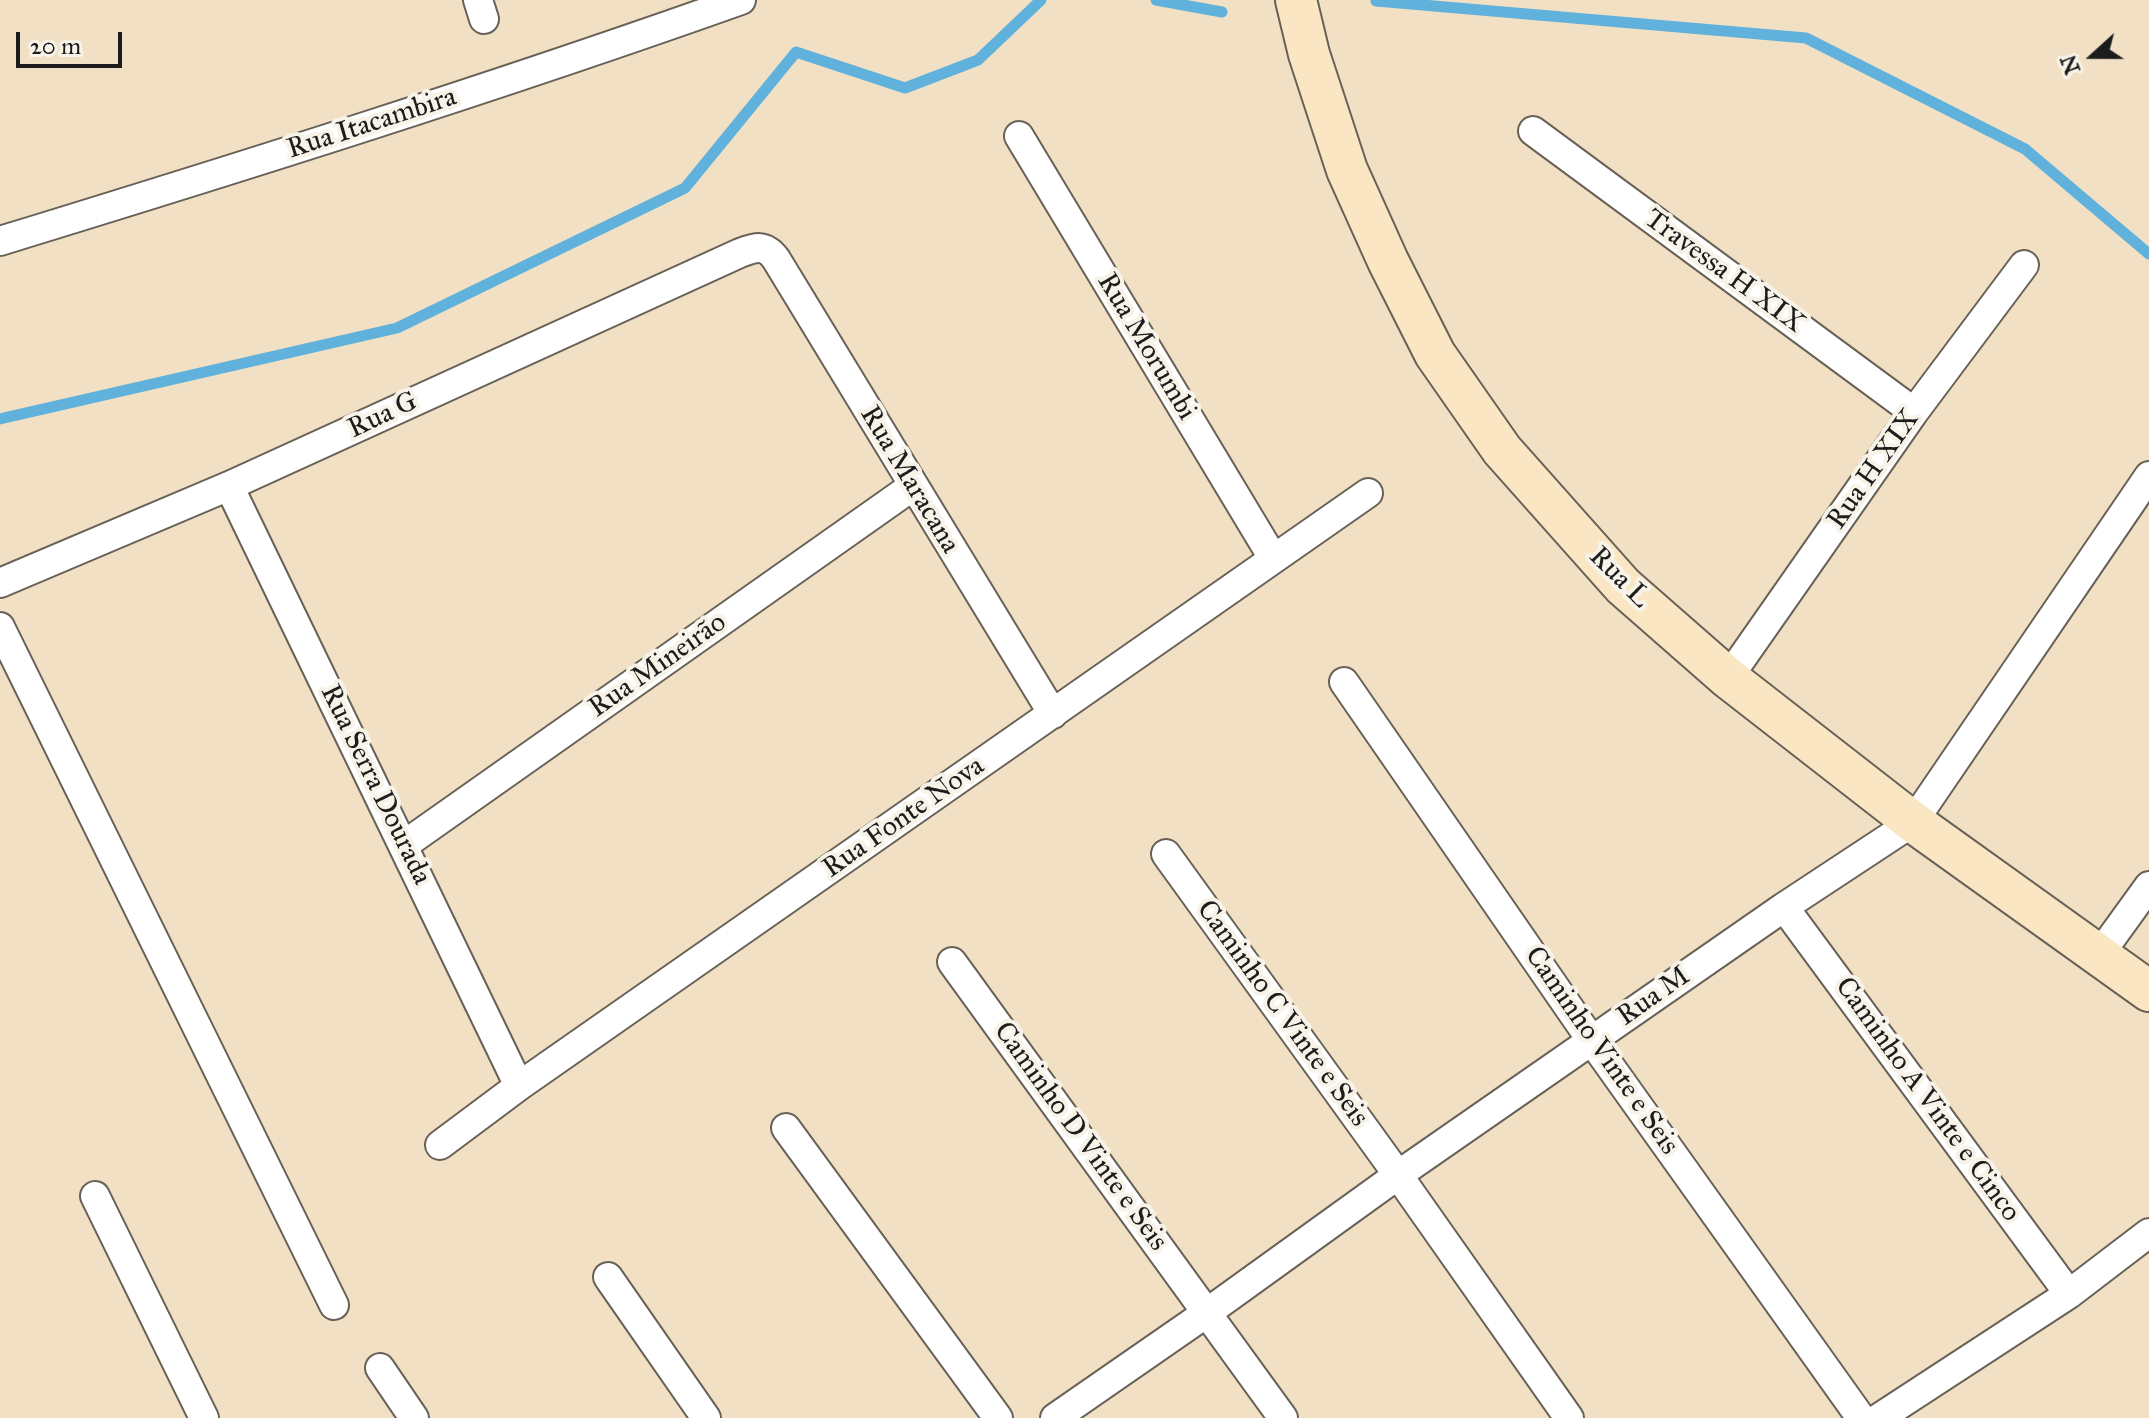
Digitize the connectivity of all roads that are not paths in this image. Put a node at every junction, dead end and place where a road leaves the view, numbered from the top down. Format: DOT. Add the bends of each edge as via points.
graph roads {
  1 [pos="741,0"];
  2 [pos="1296,0"];
  3 [pos="1533,131"];
  4 [pos="1019,136"];
  5 [pos="0,241"];
  6 [pos="765,248"];
  7 [pos="2024,265"];
  8 [pos="1914,412"];
  9 [pos="2149,476"];
  10 [pos="229,486"];
  11 [pos="913,486"];
  12 [pos="1368,493"];
  13 [pos="1273,558"];
  14 [pos="0,583"];
  15 [pos="0,627"];
  16 [pos="1728,678"];
  17 [pos="1344,682"];
  18 [pos="1053,714"];
  19 [pos="1913,822"];
  20 [pos="404,845"];
  21 [pos="1166,854"];
  22 [pos="2149,886"];
  23 [pos="1784,907"];
  24 [pos="2099,955"];
  25 [pos="952,962"];
  26 [pos="2149,991"];
  27 [pos="1592,1041"];
  28 [pos="519,1086"];
  29 [pos="786,1128"];
  30 [pos="440,1145"];
  31 [pos="1398,1175"];
  32 [pos="95,1196"];
  33 [pos="2149,1233"];
  34 [pos="608,1277"];
  35 [pos="2069,1294"];
  36 [pos="334,1305"];
  37 [pos="1208,1312"];
  38 [pos="380,1368"];
  39 [pos="204,1418"];
  40 [pos="414,1418"];
  41 [pos="706,1418"];
  42 [pos="998,1418"];
  43 [pos="1055,1418"];
  44 [pos="1283,1418"];
  45 [pos="1569,1418"];
  46 [pos="1861,1418"];
  47 [pos="1879,1418"];
  1 -- 5 [label="street, Rua Itacambira" via="284,153"];
  2 -- 16 [label="street, Rua L" via="1347,170 1435,354 1502,450 1623,586"];
  3 -- 8 [label="street, Travessa H XIX"];
  4 -- 13 [label="street, Rua Morumbi"];
  6 -- 10 [label="street, Rua G" via="740,253"];
  6 -- 11 [label="street, Rua Maracana"];
  7 -- 8 [label="street, Rua H XIX"];
  8 -- 16 [label="street, Rua H XIX"];
  9 -- 19 [label="street, Rua M"];
  10 -- 14 [label="street, Rua G"];
  10 -- 20 [label="street, Rua Serra Dourada"];
  11 -- 18 [label="street, Rua Maracana"];
  11 -- 20 [label="street, Rua Mineirão"];
  12 -- 13 [label="street, Rua Fonte Nova"];
  13 -- 18 [label="street, Rua Fonte Nova"];
  15 -- 36 [label="street"];
  16 -- 19 [label="street, Rua L"];
  17 -- 27 [label="street, Caminho Vinte e Seis"];
  18 -- 28 [label="street, Rua Fonte Nova"];
  19 -- 23 [label="street, Rua M"];
  19 -- 24 [label="street, Rua L"];
  20 -- 28 [label="street, Rua Serra Dourada"];
  21 -- 31 [label="street, Caminho C Vinte e Seis"];
  22 -- 24 [label="street"];
  23 -- 27 [label="street, Rua M"];
  23 -- 35 [label="street, Caminho A Vinte e Cinco"];
  24 -- 26 [label="street, Rua L"];
  25 -- 37 [label="street, Caminho D Vinte e Seis"];
  27 -- 31 [label="street, Rua M"];
  27 -- 46 [label="street, Caminho Vinte e Seis"];
  28 -- 30 [label="street, Rua Fonte Nova"];
  29 -- 42 [label="street"];
  31 -- 37 [label="street, Rua M"];
  31 -- 45 [label="street, Caminho C Vinte e Seis"];
  32 -- 39 [label="street"];
  33 -- 35 [label="street"];
  34 -- 41 [label="street"];
  35 -- 47 [label="street"];
  37 -- 43 [label="street, Rua M"];
  37 -- 44 [label="street, Caminho D Vinte e Seis"];
  38 -- 40 [label="street"];
}
